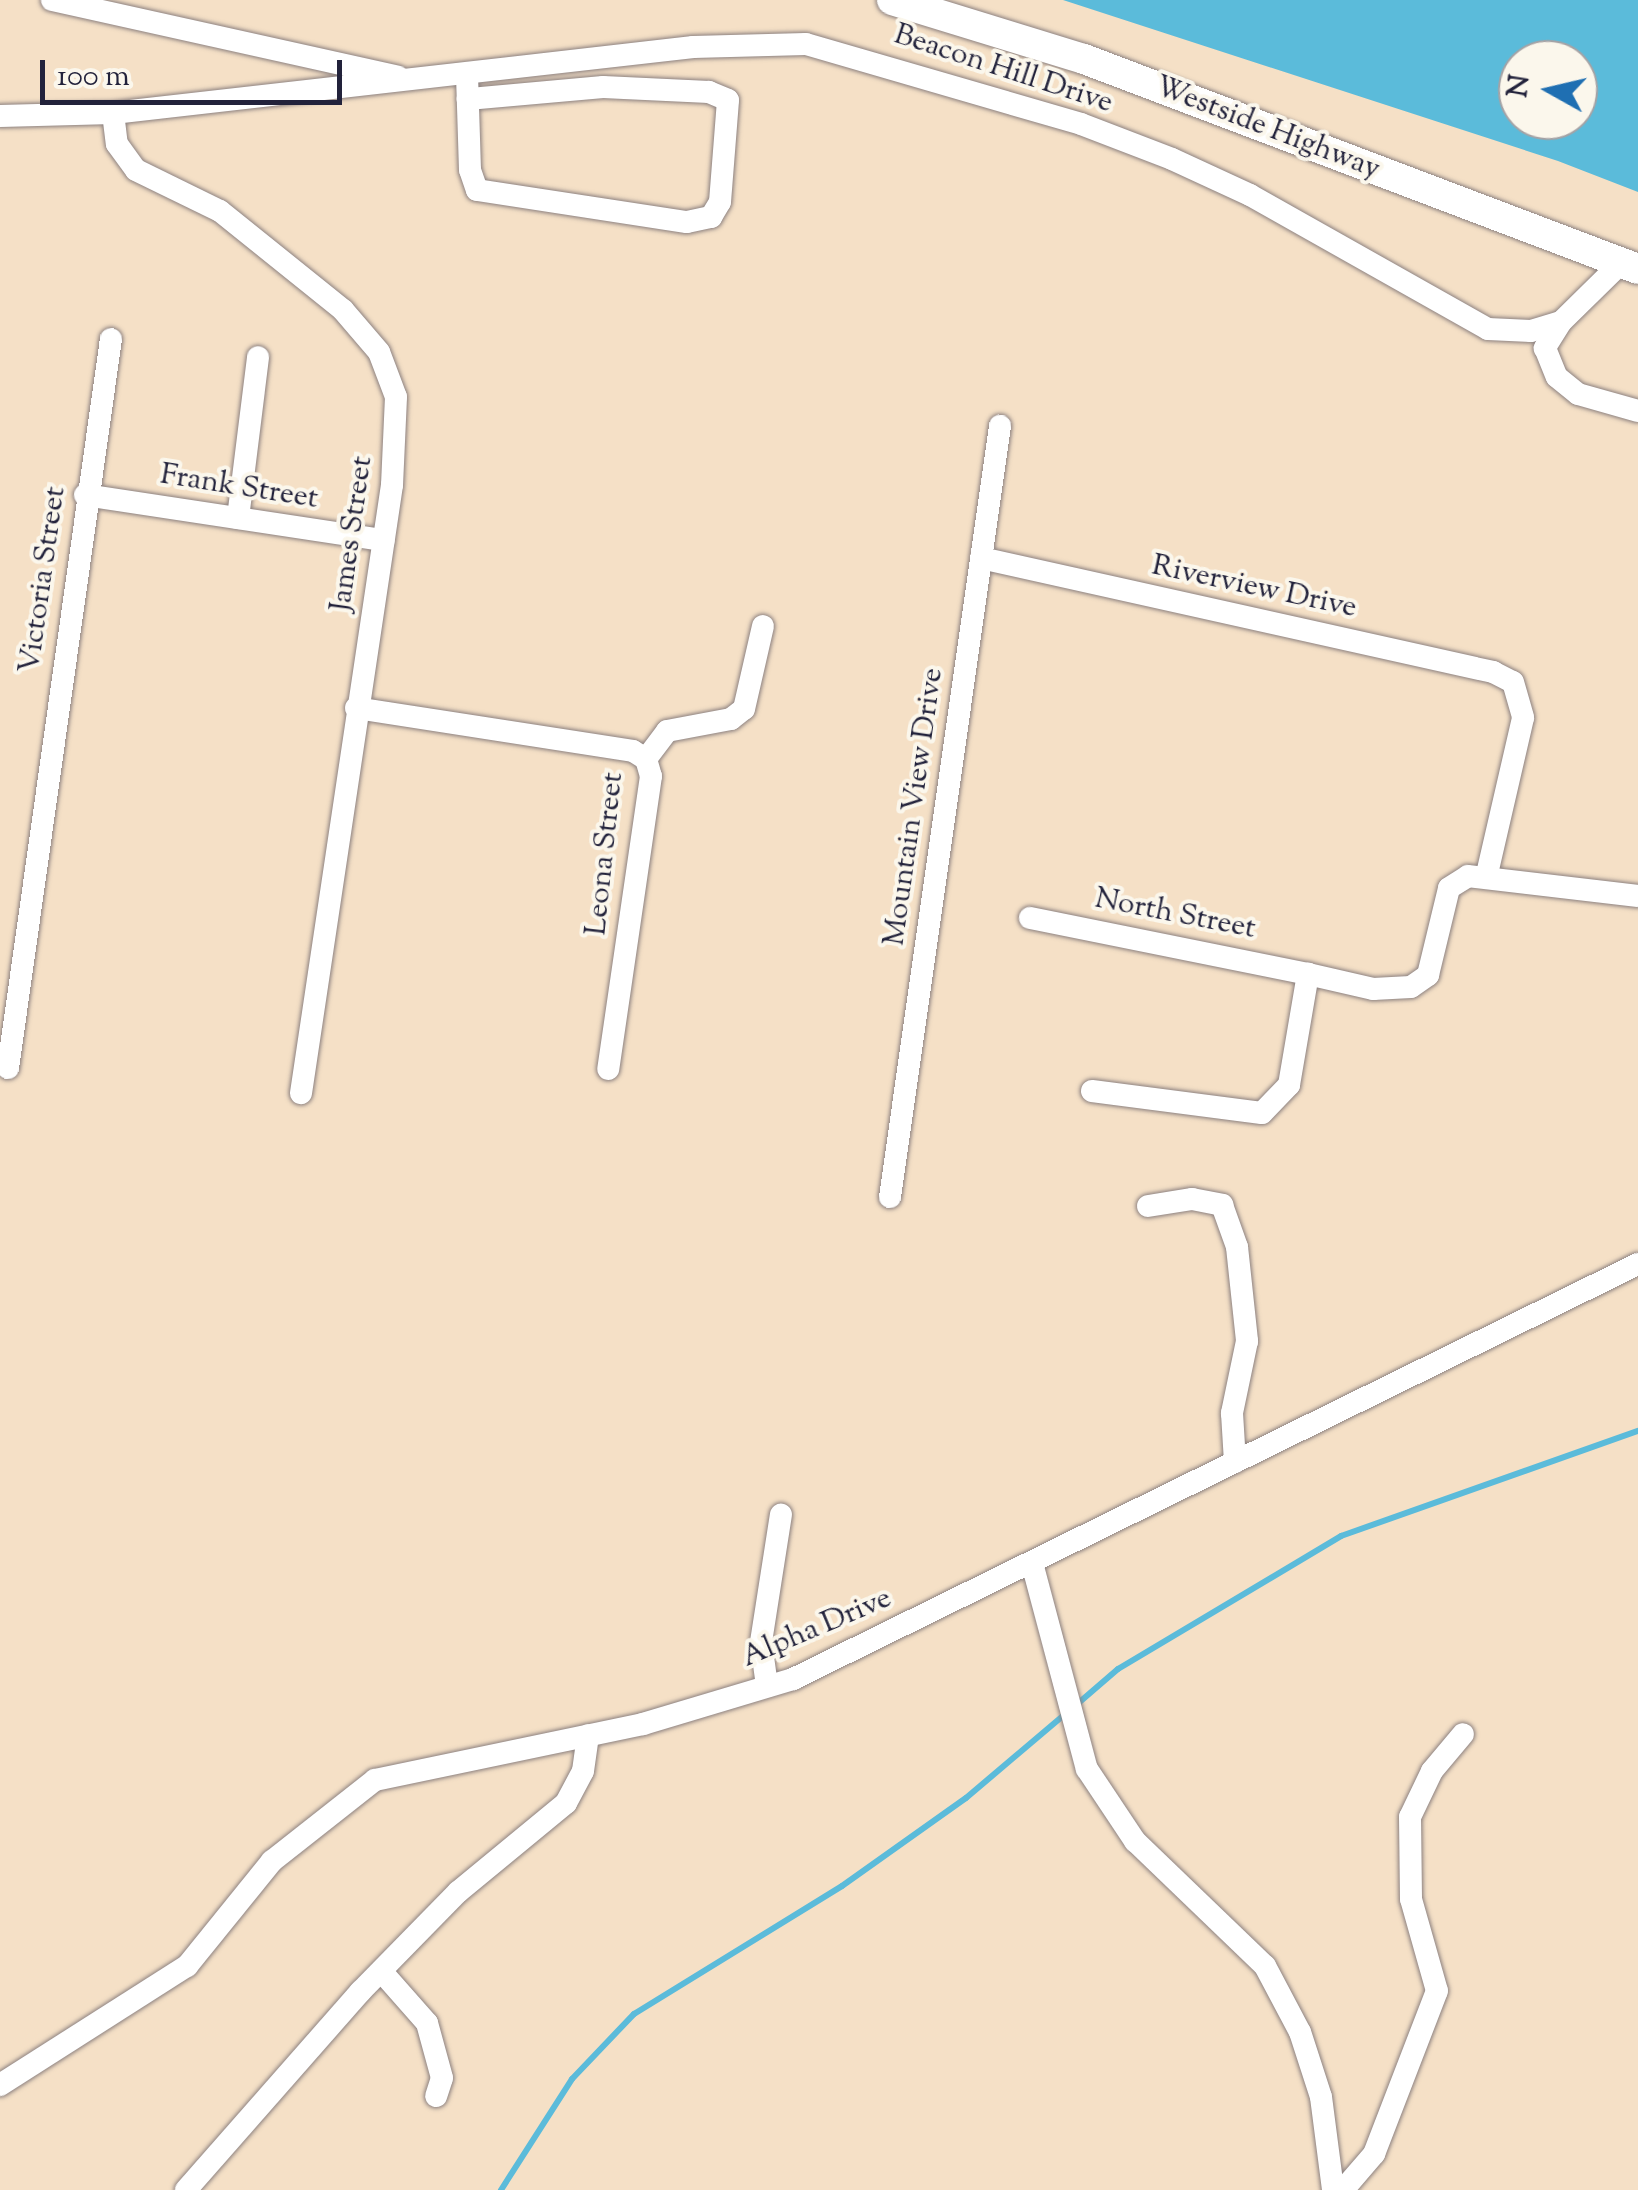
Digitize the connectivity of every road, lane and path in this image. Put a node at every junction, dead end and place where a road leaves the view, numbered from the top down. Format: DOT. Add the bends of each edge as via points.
graph roads {
  1 [pos="52,0"];
  2 [pos="892,0"];
  3 [pos="467,74"];
  4 [pos="410,81"];
  5 [pos="468,99"];
  6 [pos="113,113"];
  7 [pos="0,116"];
  8 [pos="1629,266"];
  9 [pos="1561,322"];
  10 [pos="112,339"];
  11 [pos="258,357"];
  12 [pos="1638,411"];
  13 [pos="1000,426"];
  14 [pos="86,494"];
  15 [pos="238,518"];
  16 [pos="384,540"];
  17 [pos="981,558"];
  18 [pos="762,626"];
  19 [pos="356,708"];
  20 [pos="646,758"];
  21 [pos="1488,874"];
  22 [pos="1638,896"];
  23 [pos="1030,918"];
  24 [pos="1308,974"];
  25 [pos="8,1068"];
  26 [pos="608,1069"];
  27 [pos="1092,1091"];
  28 [pos="301,1094"];
  29 [pos="890,1197"];
  30 [pos="1148,1206"];
  31 [pos="1638,1264"];
  32 [pos="1235,1462"];
  33 [pos="781,1515"];
  34 [pos="1032,1562"];
  35 [pos="767,1686"];
  36 [pos="1463,1734"];
  37 [pos="588,1735"];
  38 [pos="382,1972"];
  39 [pos="0,2085"];
  40 [pos="436,2096"];
  41 [pos="186,2190"];
  42 [pos="1333,2190"];
  43 [pos="1342,2190"];
  1 -- 4 [label="street" via="202,38 336,58"];
  2 -- 8 [label="main road, Westside Highway" via="1084,60"];
  3 -- 4 [label="street, Beacon Hill Drive"];
  3 -- 5 [label="street"];
  3 -- 9 [label="street, Beacon Hill Drive" via="760,42 856,55 1172,159 1264,202 1476,325 1512,333"];
  4 -- 6 [label="street, Beacon Hill Drive"];
  5 -- 5 [label="street" via="477,190 687,222 711,216 720,202 730,112 728,100 709,92 602,88"];
  6 -- 7 [label="street, Beacon Hill Drive"];
  6 -- 16 [label="street, James Street" via="117,144 136,170 236,222 343,310 379,352 396,397"];
  8 -- 9 [label="street"];
  9 -- 12 [label="street" via="1545,348 1556,377 1578,394"];
  10 -- 14 [label="street, Victoria Street"];
  11 -- 15 [label="street"];
  13 -- 17 [label="street, Mountain View Drive"];
  14 -- 15 [label="street, Frank Street"];
  14 -- 25 [label="street, Victoria Street"];
  15 -- 16 [label="street, Frank Street"];
  16 -- 19 [label="street, James Street"];
  17 -- 21 [label="street, Riverview Drive" via="1493,672 1513,682 1523,718"];
  17 -- 29 [label="street, Mountain View Drive"];
  18 -- 20 [label="street" via="744,709 731,719 667,731"];
  19 -- 20 [label="street, Leona Street"];
  19 -- 28 [label="street, James Street"];
  20 -- 26 [label="street, Leona Street" via="651,776"];
  21 -- 22 [label="street"];
  21 -- 24 [label="street, North Street" via="1450,888 1428,975 1411,987 1374,989"];
  23 -- 24 [label="street, North Street"];
  24 -- 27 [label="street" via="1289,1085 1276,1105 1238,1114"];
  30 -- 32 [label="street" via="1192,1199 1222,1205 1237,1247 1247,1341 1232,1413"];
  31 -- 32 [label="street, Alpha Drive"];
  32 -- 34 [label="street, Alpha Drive"];
  33 -- 35 [label="street" via="761,1642"];
  34 -- 35 [label="street, Alpha Drive"];
  34 -- 42 [label="street" via="1087,1769 1135,1841 1265,1966 1300,2032 1321,2097"];
  35 -- 37 [label="street, Alpha Drive"];
  36 -- 43 [label="street" via="1432,1771 1410,1818 1411,1899 1438,1991 1374,2154"];
  37 -- 38 [label="street" via="583,1772 566,1803 458,1892"];
  37 -- 39 [label="street, Alpha Drive" via="374,1780 272,1862 187,1966"];
  38 -- 40 [label="street" via="427,2023 442,2078"];
  38 -- 41 [label="street"];
}
